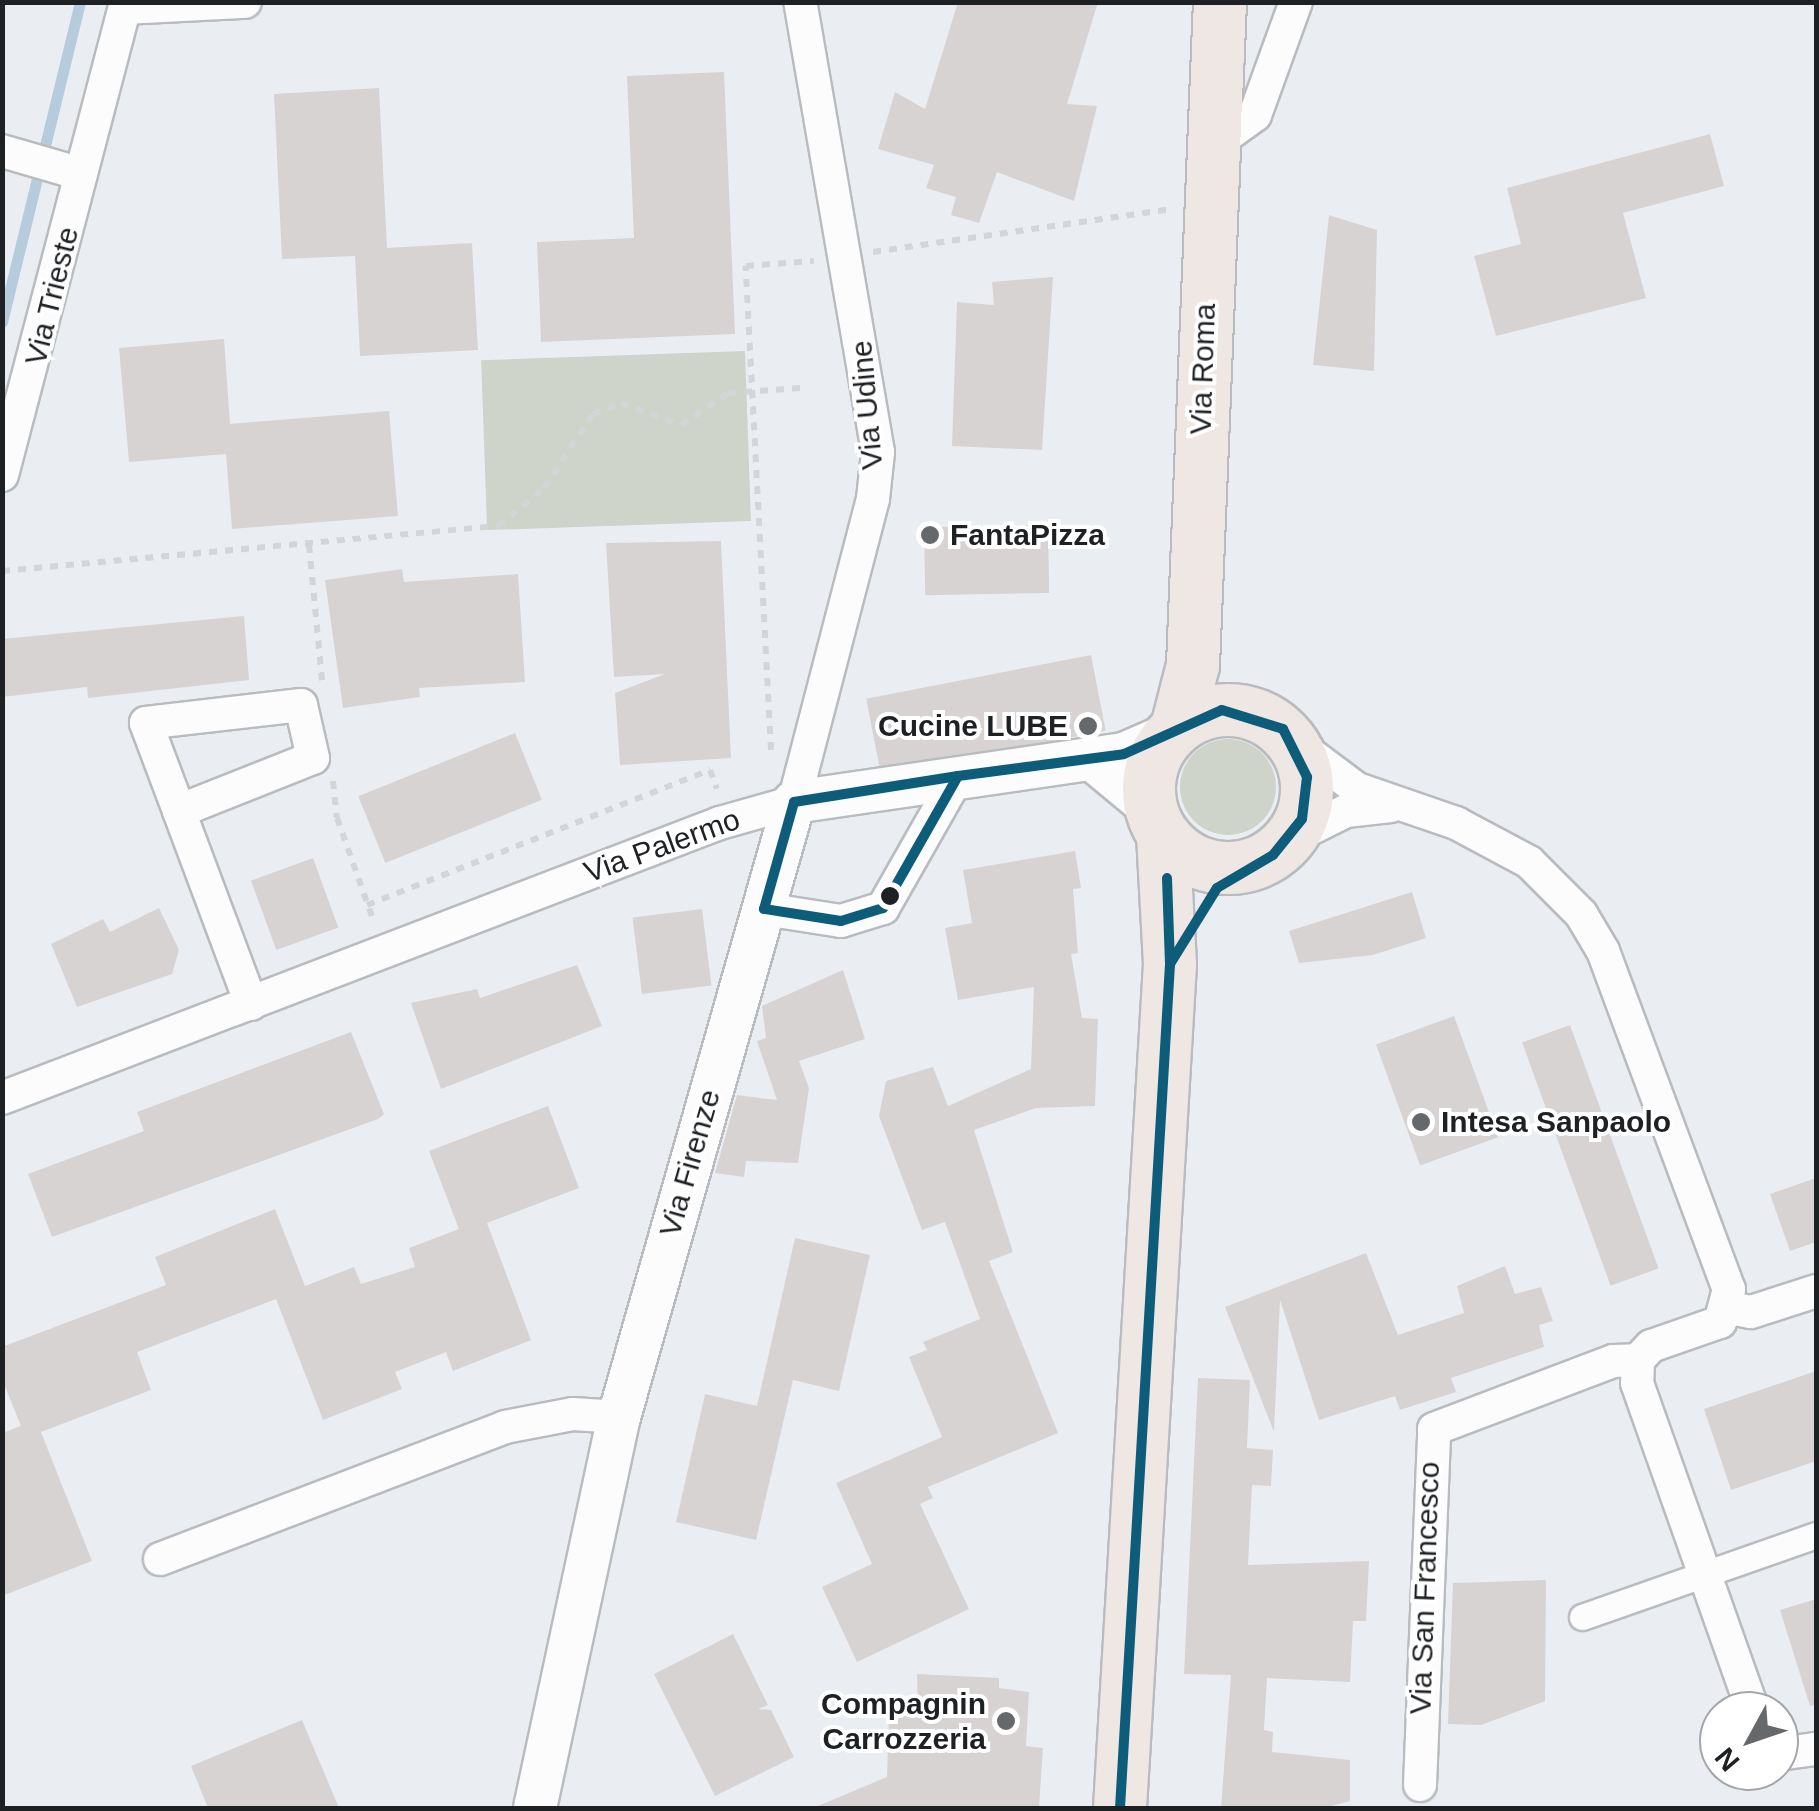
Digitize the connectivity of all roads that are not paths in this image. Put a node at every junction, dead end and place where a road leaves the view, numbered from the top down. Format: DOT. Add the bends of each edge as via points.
graph roads {
  1 [pos="245,2"];
  2 [pos="800,2"];
  3 [pos="1220,2"];
  4 [pos="1296,2"];
  5 [pos="126,5"];
  6 [pos="1212,146"];
  7 [pos="12,155"];
  8 [pos="71,171"];
  9 [pos="2,474"];
  10 [pos="1195,592"];
  11 [pos="1173,731"];
  12 [pos="1281,731"];
  13 [pos="1092,759"];
  14 [pos="958,776"];
  15 [pos="794,802"];
  16 [pos="1391,806"];
  17 [pos="179,811"];
  18 [pos="1157,822"];
  19 [pos="1271,852"];
  20 [pos="764,910"];
  21 [pos="1170,964"];
  22 [pos="251,1004"];
  23 [pos="2,1098"];
  24 [pos="1816,1291"];
  25 [pos="1730,1308"];
  26 [pos="1638,1360"];
  27 [pos="619,1417"];
  28 [pos="1816,1535"];
  29 [pos="160,1558"];
  30 [pos="1705,1572"];
  31 [pos="1582,1617"];
  32 [pos="1745,1691"];
  33 [pos="1420,1786"];
  34 [pos="532,1800"];
  35 [pos="1120,1808"];
  1 -- 5 [label="street"];
  2 -- 15 [label="street, Via Udine" via="878,452 873,499"];
  3 -- 6 [label="main road, Via Roma"];
  4 -- 6 [label="street" via="1255,115"];
  5 -- 8 [label="street, Via Trieste"];
  6 -- 10 [label="main road, Via Roma"];
  7 -- 8 [label="street"];
  8 -- 9 [label="street, Via Trieste"];
  10 -- 11 [label="main road, Via Roma" via="1193,665"];
  10 -- 12 [label="main road, Via Roma" via="1219,651"];
  11 -- 12 [label="main road" via="1222,710"];
  11 -- 13 [label="street, Via Palermo"];
  11 -- 18 [label="main road" via="1154,758"];
  12 -- 16 [label="street"];
  12 -- 19 [label="main road" via="1308,798"];
  13 -- 14 [label="street, Via Palermo"];
  13 -- 18 [label="street"];
  14 -- 15 [label="street, Via Palermo"];
  14 -- 20 [label="street" via="884,908 841,921"];
  15 -- 20 [label="street, Via Firenze"];
  15 -- 22 [label="street, Via Palermo" via="720,823"];
  16 -- 19 [label="street" via="1346,811"];
  16 -- 25 [label="street" via="1486,836 1529,862 1581,914 1650,1065"];
  17 -- 17 [label="street" via="313,758 301,705 146,723"];
  17 -- 22 [label="street"];
  18 -- 19 [label="main road" via="1202,865"];
  18 -- 21 [label="main road"];
  19 -- 21 [label="main road" via="1199,910"];
  20 -- 27 [label="street, Via Firenze"];
  21 -- 35 [label="main road"];
  22 -- 23 [label="street, Via Palermo"];
  24 -- 25 [label="street, Via San Francesco" via="1751,1312"];
  25 -- 26 [label="street, Via San Francesco" via="1720,1322 1651,1346"];
  26 -- 30 [label="street" via="1637,1384"];
  26 -- 33 [label="street, Via San Francesco" via="1614,1360 1434,1429"];
  27 -- 29 [label="street" via="573,1414 505,1427"];
  27 -- 34 [label="street, Via Firenze"];
  28 -- 30 [label="street"];
  30 -- 31 [label="street"];
  30 -- 32 [label="street"];
}
